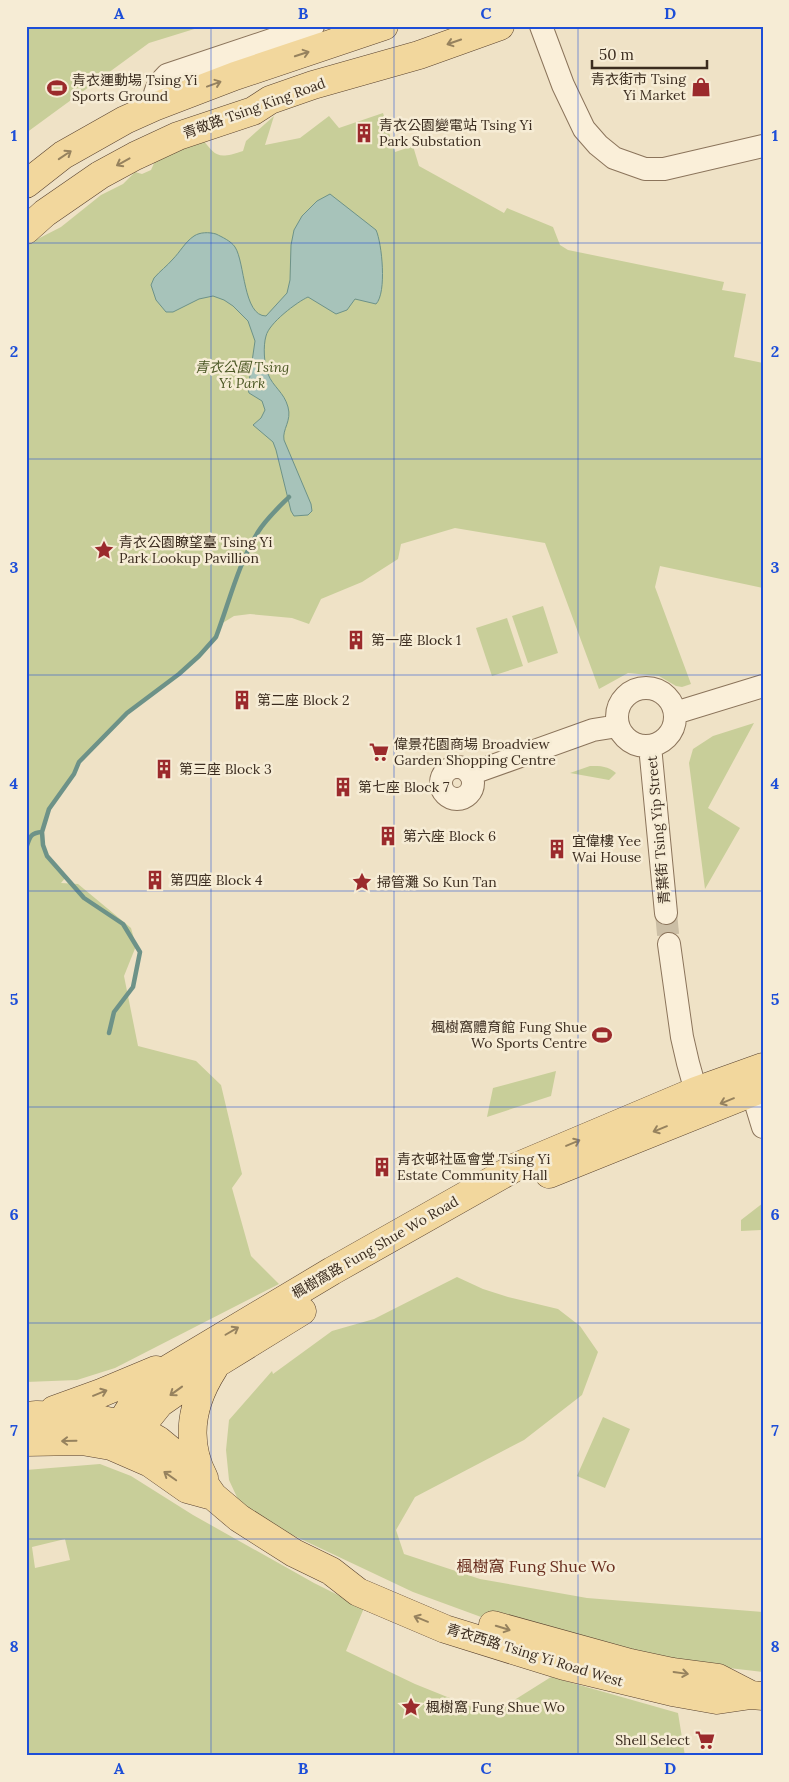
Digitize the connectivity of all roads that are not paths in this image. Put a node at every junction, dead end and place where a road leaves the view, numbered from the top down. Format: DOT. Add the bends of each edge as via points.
graph roads {
  1 [pos="313,26"];
  2 [pos="384,26"];
  3 [pos="500,26"];
  4 [pos="540,26"];
  5 [pos="270,100"];
  6 [pos="154,106"];
  7 [pos="763,146"];
  8 [pos="26,184"];
  9 [pos="26,230"];
  10 [pos="763,686"];
  11 [pos="675,713"];
  12 [pos="618,726"];
  13 [pos="650,746"];
  14 [pos="470,774"];
  15 [pos="666,913"];
  16 [pos="669,944"];
  17 [pos="756,1080"];
  18 [pos="699,1101"];
  19 [pos="763,1127"];
  20 [pos="190,1355"];
  21 [pos="216,1364"];
  22 [pos="32,1416"];
  23 [pos="125,1438"];
  24 [pos="26,1442"];
  25 [pos="213,1496"];
  26 [pos="757,1695"];
  1 -- 6 [label="street" via="167,75 156,88"];
  6 -- 2 [label="main road, one-way"];
  3 -- 5 [label="main road, 青敬路 Tsing King Road, one-way" via="419,55"];
  4 -- 7 [label="street" via="584,129 614,158 645,169 664,170"];
  5 -- 6 [label="main road" via="250,99 182,121 158,117"];
  5 -- 9 [label="main road, 青敬路 Tsing King Road, one-way" via="253,111 189,132 135,156 80,188"];
  8 -- 6 [label="main road, one-way" via="63,155"];
  10 -- 11 [label="street"];
  11 -- 12 [label="street" via="661,692 637,689 624,698 619,707"];
  11 -- 13 [label="street" via="672,731 659,743"];
  12 -- 13 [label="street" via="627,739"];
  12 -- 14 [label="street" via="593,730"];
  13 -- 15 [label="street, 青葉街 Tsing Yip Street"];
  16 -- 18 [label="street" via="682,1037"];
  17 -- 18 [label="main road, 楓樹窩路 Fung Shue Wo Road"];
  17 -- 19 [label="street"];
  20 -- 18 [label="main road, 楓樹窩路 Fung Shue Wo Road, one-way" via="516,1167"];
  18 -- 21 [label="main road, 楓樹窩路 Fung Shue Wo Road, one-way" via="524,1184 341,1286"];
  22 -- 20 [label="main road, one-way" via="101,1393"];
  20 -- 23 [label="main road, 楓樹窩路 Fung Shue Wo Road" via="147,1384 138,1395"];
  21 -- 23 [label="main road, 楓樹窩路 Fung Shue Wo Road, one-way" via="160,1403"];
  21 -- 25 [label="main road" via="203,1385 195,1408 192,1433 198,1468"];
  22 -- 23 [label="main road, 青衣西路 Tsing Yi Road West" via="88,1417"];
  23 -- 24 [label="main road, one-way"];
  23 -- 25 [label="main road, 青衣西路 Tsing Yi Road West" via="150,1463 187,1489"];
  25 -- 26 [label="main road, 青衣西路 Tsing Yi Road West" via="239,1518 278,1543 331,1571 359,1574 450,1611 604,1657 718,1678"];
}
